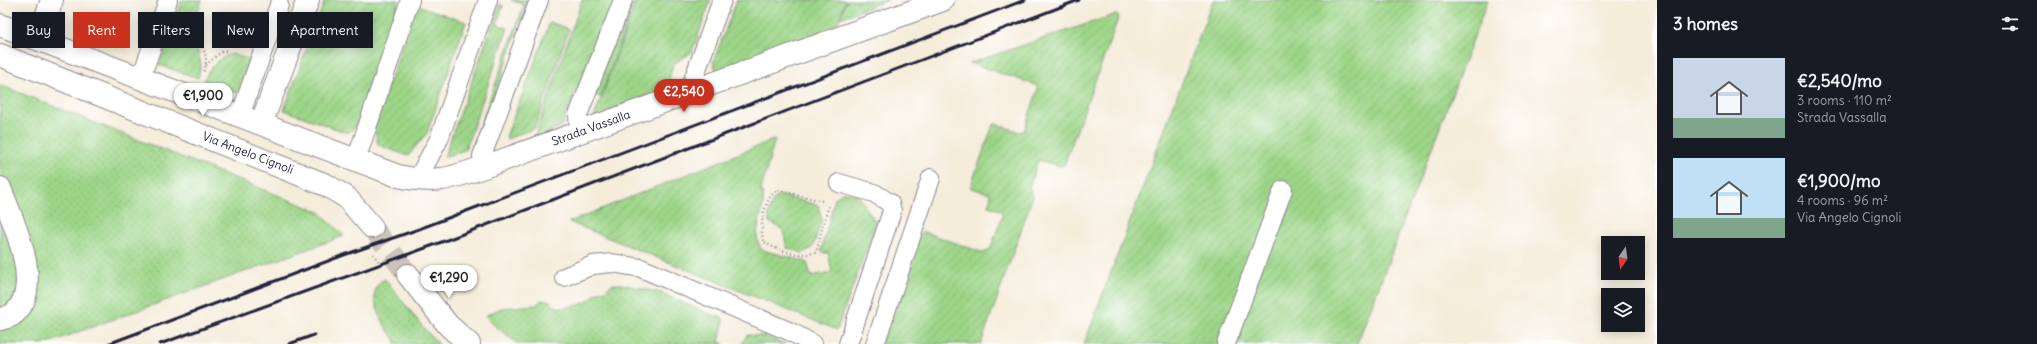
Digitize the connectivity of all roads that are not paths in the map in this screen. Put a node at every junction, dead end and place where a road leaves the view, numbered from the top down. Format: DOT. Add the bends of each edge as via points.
graph roads {
  1 [pos="52,0"];
  2 [pos="168,0"];
  3 [pos="308,0"];
  4 [pos="410,0"];
  5 [pos="488,0"];
  6 [pos="539,0"];
  7 [pos="623,0"];
  8 [pos="722,0"];
  9 [pos="943,0"];
  10 [pos="923,4"];
  11 [pos="279,5"];
  12 [pos="48,12"];
  13 [pos="0,25"];
  14 [pos="12,29"];
  15 [pos="64,48"];
  16 [pos="0,55"];
  17 [pos="141,78"];
  18 [pos="688,94"];
  19 [pos="240,116"];
  20 [pos="261,124"];
  21 [pos="579,133"];
  22 [pos="356,160"];
  23 [pos="484,167"];
  24 [pos="931,178"];
  25 [pos="417,180"];
  26 [pos="839,183"];
  27 [pos="0,188"];
  28 [pos="1283,190"];
  29 [pos="372,227"];
  30 [pos="408,275"];
  31 [pos="564,277"];
  32 [pos="0,319"];
  33 [pos="469,344"];
  34 [pos="813,344"];
  35 [pos="848,344"];
  36 [pos="875,344"];
  37 [pos="1226,344"];
  1 -- 12 [label="street"];
  2 -- 17 [label="lane"];
  3 -- 20 [label="street"];
  4 -- 22 [label="lane"];
  5 -- 25 [label="lane" via="439,139"];
  6 -- 23 [label="lane" via="482,156"];
  7 -- 21 [label="lane" via="578,115"];
  8 -- 18 [label="lane"];
  9 -- 10 [label="street, Strada Vassalla"];
  10 -- 18 [label="street, Strada Vassalla"];
  11 -- 19 [label="lane"];
  13 -- 14 [label="street"];
  15 -- 17 [label="street"];
  16 -- 29 [label="street, Via Angelo Cignoli" via="326,185 346,197"];
  17 -- 19 [label="street"];
  18 -- 21 [label="street, Strada Vassalla"];
  19 -- 20 [label="street"];
  20 -- 22 [label="street"];
  21 -- 23 [label="street, Strada Vassalla"];
  22 -- 25 [label="street" via="398,176"];
  23 -- 25 [label="street, Strada Vassalla" via="451,178"];
  24 -- 36 [label="lane"];
  26 -- 35 [label="lane" via="874,194 890,203 892,212"];
  27 -- 32 [label="street" via="25,257 27,279 23,301 12,315"];
  28 -- 37 [label="lane"];
  30 -- 33 [label="street" via="448,325"];
  31 -- 34 [label="lane" via="593,266 612,263 641,268 791,332"];
}
